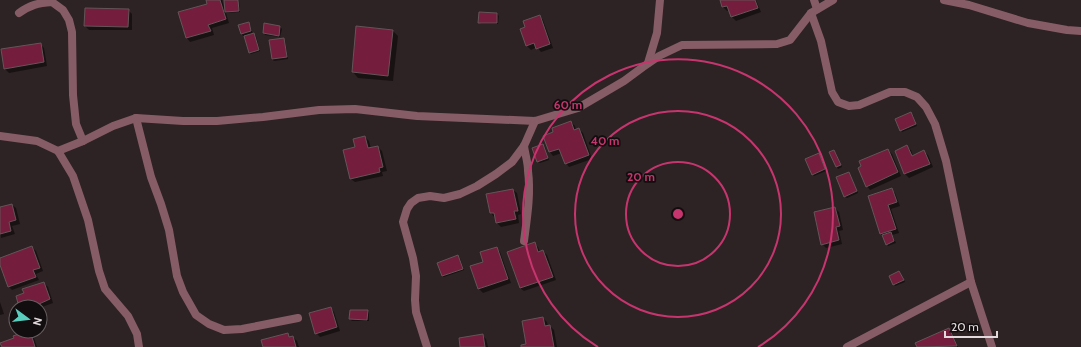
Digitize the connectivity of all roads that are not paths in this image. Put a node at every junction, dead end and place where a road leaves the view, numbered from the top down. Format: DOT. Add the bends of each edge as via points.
graph roads {
  1 [pos="660,0"];
  2 [pos="814,0"];
  3 [pos="833,0"];
  4 [pos="944,0"];
  5 [pos="814,11"];
  6 [pos="18,13"];
  7 [pos="1081,31"];
  8 [pos="648,63"];
  9 [pos="136,118"];
  10 [pos="535,121"];
  11 [pos="0,136"];
  12 [pos="83,141"];
  13 [pos="524,146"];
  14 [pos="58,151"];
  15 [pos="524,241"];
  16 [pos="971,282"];
  17 [pos="298,318"];
  18 [pos="139,347"];
  19 [pos="427,347"];
  20 [pos="847,347"];
  21 [pos="992,347"];
  1 -- 8 [label="street" via="657,33"];
  2 -- 5 [label="street"];
  3 -- 5 [label="street"];
  4 -- 7 [label="street" via="1028,23"];
  5 -- 8 [label="street" via="790,40 777,44 682,45"];
  5 -- 16 [label="street" via="832,92 838,102 849,106 859,105 890,92 905,92 917,97 926,107 935,124 946,161"];
  6 -- 12 [label="street" via="27,7 52,2 63,10 69,20 72,32 76,124"];
  8 -- 10 [label="street" via="624,82 578,108"];
  9 -- 10 [label="street" via="217,121 319,110 355,109 417,116"];
  9 -- 12 [label="street"];
  9 -- 17 [label="street" via="151,177 169,230 177,276 196,315 224,330"];
  10 -- 13 [label="street"];
  11 -- 14 [label="street" via="37,141"];
  12 -- 14 [label="street"];
  13 -- 15 [label="street" via="529,186"];
  13 -- 19 [label="street" via="512,162 477,186 444,198 418,198 407,209 403,222 416,276 416,312"];
  14 -- 18 [label="street" via="73,176 88,220 105,289 128,316 137,334"];
  16 -- 20 [label="street"];
  16 -- 21 [label="street"];
}
